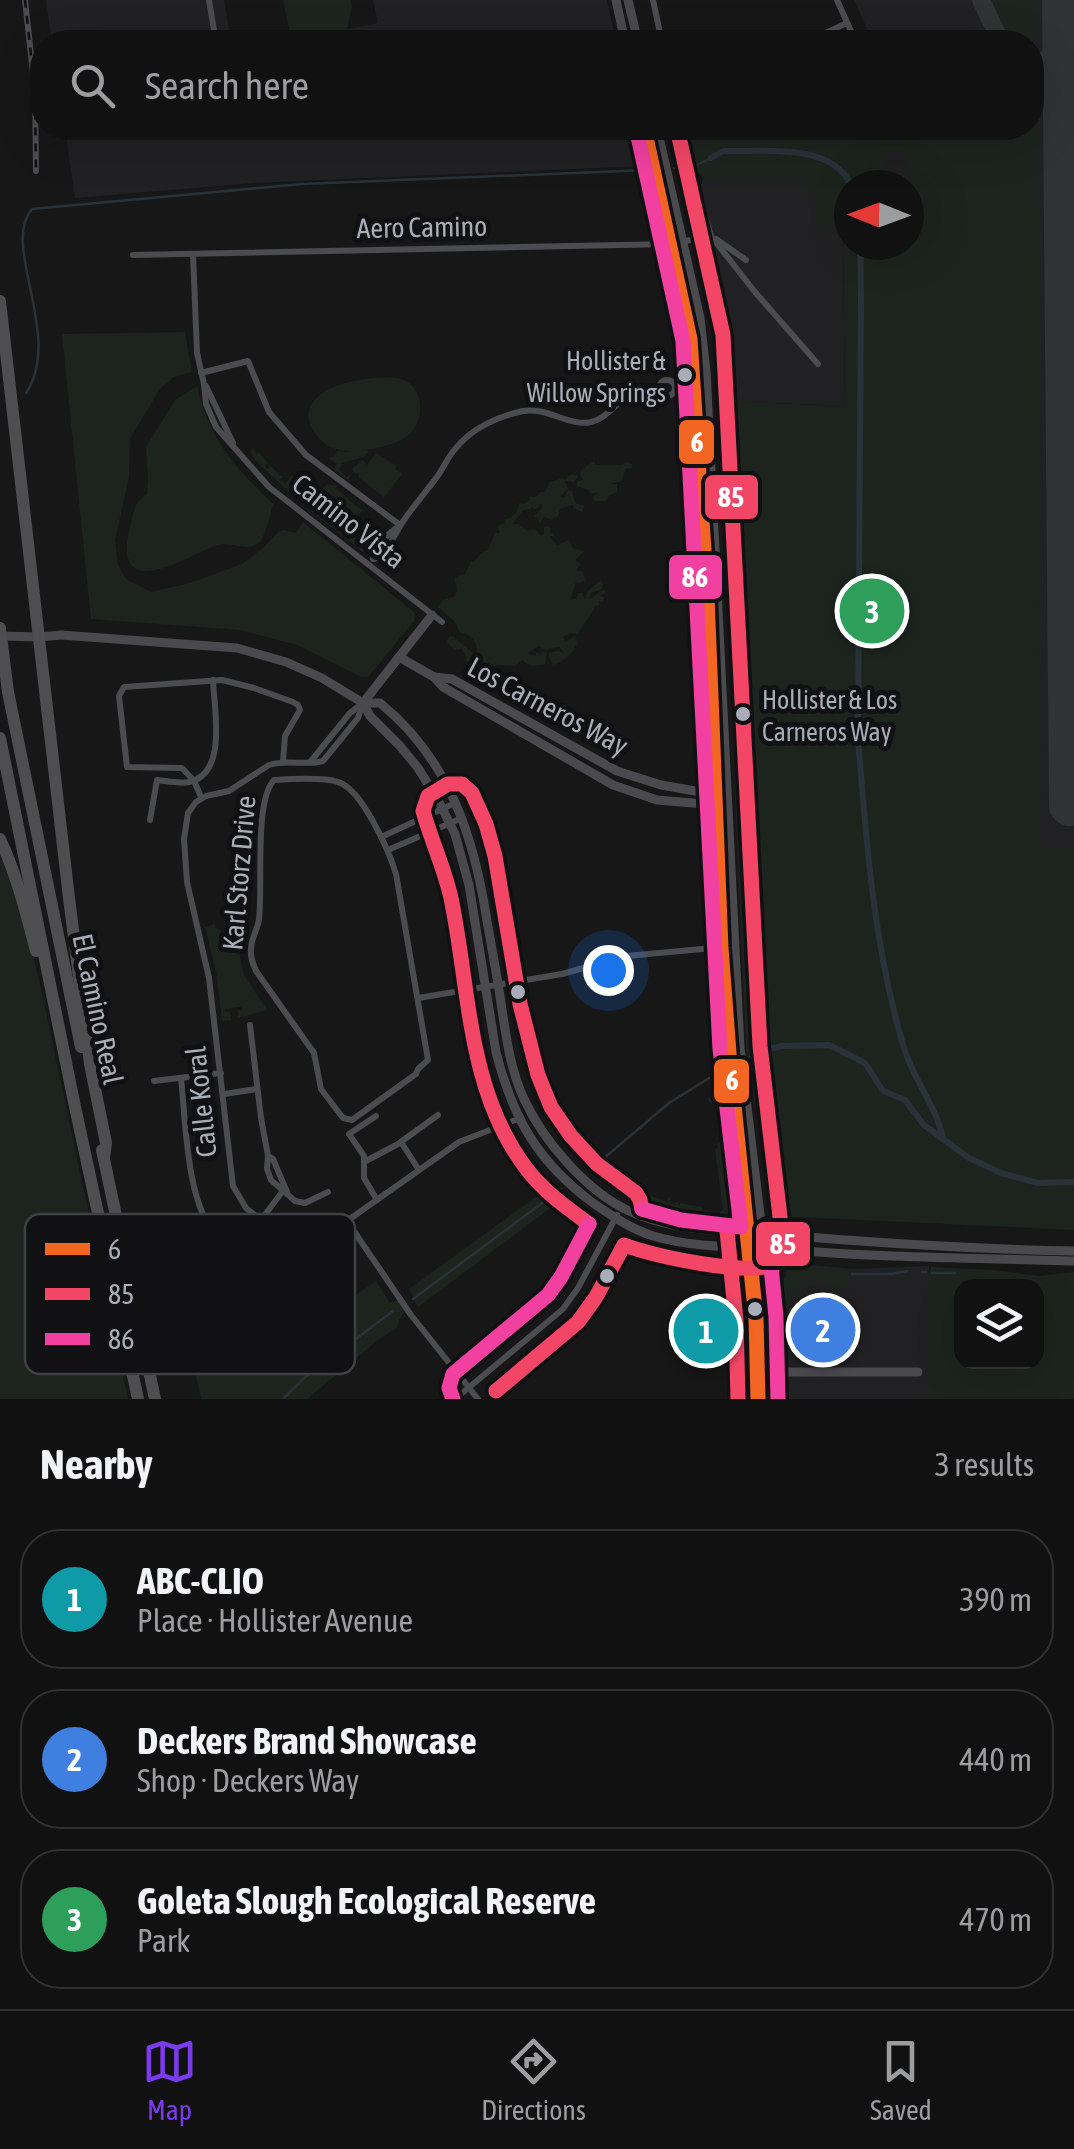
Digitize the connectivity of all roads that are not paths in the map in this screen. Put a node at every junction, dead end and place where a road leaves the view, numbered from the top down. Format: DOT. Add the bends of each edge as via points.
graph roads {
  1 [pos="209,0"];
  2 [pos="616,0"];
  3 [pos="628,0"];
  4 [pos="653,0"];
  5 [pos="837,0"];
  6 [pos="848,24"];
  7 [pos="214,30"];
  8 [pos="622,30"];
  9 [pos="635,30"];
  10 [pos="659,30"];
  11 [pos="834,30"];
  12 [pos="851,30"];
  13 [pos="647,140"];
  14 [pos="660,140"];
  15 [pos="683,140"];
  16 [pos="711,236"];
  17 [pos="682,242"];
  18 [pos="670,244"];
  19 [pos="193,254"];
  20 [pos="133,256"];
  21 [pos="746,260"];
  22 [pos="0,302"];
  23 [pos="818,364"];
  24 [pos="201,373"];
  25 [pos="660,388"];
  26 [pos="400,525"];
  27 [pos="371,562"];
  28 [pos="432,615"];
  29 [pos="442,622"];
  30 [pos="0,628"];
  31 [pos="0,636"];
  32 [pos="40,637"];
  33 [pos="399,657"];
  34 [pos="434,677"];
  35 [pos="213,680"];
  36 [pos="363,704"];
  37 [pos="536,724"];
  38 [pos="530,735"];
  39 [pos="0,738"];
  40 [pos="283,762"];
  41 [pos="194,781"];
  42 [pos="715,793"];
  43 [pos="202,797"];
  44 [pos="728,800"];
  45 [pos="455,803"];
  46 [pos="714,806"];
  47 [pos="443,809"];
  48 [pos="462,818"];
  49 [pos="150,820"];
  50 [pos="450,823"];
  51 [pos="381,836"];
  52 [pos="0,839"];
  53 [pos="388,850"];
  54 [pos="734,946"];
  55 [pos="722,948"];
  56 [pos="498,985"];
  57 [pos="486,988"];
  58 [pos="418,998"];
  59 [pos="250,1025"];
  60 [pos="221,1073"];
  61 [pos="181,1078"];
  62 [pos="154,1081"];
  63 [pos="257,1089"];
  64 [pos="224,1094"];
  65 [pos="74,1102"];
  66 [pos="438,1114"];
  67 [pos="376,1116"];
  68 [pos="518,1119"];
  69 [pos="401,1142"];
  70 [pos="104,1158"];
  71 [pos="364,1162"];
  72 [pos="419,1170"];
  73 [pos="285,1192"];
  74 [pos="328,1192"];
  75 [pos="377,1200"];
  76 [pos="622,1208"];
  77 [pos="98,1214"];
  78 [pos="116,1214"];
  79 [pos="203,1214"];
  80 [pos="254,1214"];
  81 [pos="266,1214"];
  82 [pos="355,1215"];
  83 [pos="616,1218"];
  84 [pos="355,1232"];
  85 [pos="748,1232"];
  86 [pos="762,1234"];
  87 [pos="750,1247"];
  88 [pos="764,1248"];
  89 [pos="1074,1251"];
  90 [pos="1074,1261"];
  91 [pos="770,1372"];
  92 [pos="918,1372"];
  93 [pos="132,1374"];
  94 [pos="150,1374"];
  95 [pos="469,1388"];
  96 [pos="137,1399"];
  97 [pos="155,1399"];
  98 [pos="455,1399"];
  99 [pos="478,1399"];
  100 [pos="758,1399"];
  101 [pos="770,1399"];
  1 -- 7 [label="street"];
  2 -- 8 [label="main road"];
  3 -- 9 [label="main road"];
  4 -- 10 [label="street"];
  5 -- 6 [label="street"];
  6 -- 11 [label="street"];
  6 -- 12 [label="street"];
  13 -- 18 [label="main road"];
  14 -- 17 [label="main road"];
  15 -- 16 [label="street"];
  16 -- 17 [label="street, Aero Camino"];
  16 -- 21 [label="street"];
  16 -- 23 [label="street"];
  17 -- 18 [label="street, Aero Camino"];
  17 -- 44 [label="main road" via="706,371"];
  18 -- 19 [label="street, Aero Camino"];
  18 -- 42 [label="main road" via="693,372"];
  19 -- 20 [label="street, Aero Camino"];
  19 -- 24 [label="street, Camino Vista"];
  22 -- 32 [label="highway"];
  24 -- 26 [label="street" via="248,361 269,412 306,455"];
  24 -- 27 [label="street, Camino Vista" via="214,424 269,487"];
  25 -- 26 [label="street" via="629,396 589,422 534,410 487,424 454,449"];
  26 -- 27 [label="street" via="382,539"];
  27 -- 28 [label="street, Camino Vista"];
  28 -- 29 [label="street, Camino Vista"];
  28 -- 33 [label="main road"];
  30 -- 70 [label="highway, El Camino Real"];
  31 -- 32 [label="main road"];
  32 -- 36 [label="main road" via="258,653 322,678"];
  32 -- 70 [label="highway"];
  33 -- 34 [label="main road, Los Carneros Way"];
  33 -- 36 [label="main road"];
  34 -- 37 [label="main road, Los Carneros Way" via="452,679"];
  34 -- 38 [label="main road, Los Carneros Way"];
  35 -- 40 [label="street" via="300,707 284,736"];
  35 -- 41 [label="street" via="215,754"];
  35 -- 41 [label="street" via="127,686 119,696 127,767 177,767"];
  36 -- 40 [label="street" via="323,760"];
  36 -- 45 [label="main road" via="380,703 405,724"];
  36 -- 47 [label="main road"];
  37 -- 38 [label="main road"];
  37 -- 42 [label="main road, Los Carneros Way" via="617,771"];
  38 -- 46 [label="main road, Los Carneros Way" via="635,794"];
  39 -- 65 [label="highway, El Camino Real"];
  40 -- 43 [label="street" via="229,792"];
  41 -- 43 [label="street"];
  41 -- 49 [label="street" via="153,780"];
  42 -- 44 [label="main road, Los Carneros Way"];
  42 -- 46 [label="main road"];
  43 -- 60 [label="street, Calle Koral" via="188,813 184,856"];
  44 -- 46 [label="main road, Los Carneros Way"];
  44 -- 54 [label="main road"];
  45 -- 47 [label="street"];
  45 -- 48 [label="main road"];
  46 -- 55 [label="main road"];
  47 -- 50 [label="main road"];
  47 -- 51 [label="street"];
  48 -- 50 [label="street"];
  48 -- 56 [label="main road" via="475,853"];
  50 -- 53 [label="street"];
  50 -- 57 [label="main road" via="469,885"];
  51 -- 53 [label="street, Karl Storz Drive"];
  51 -- 58 [label="street, Karl Storz Drive" via="340,782 270,783 251,959 314,1054 322,1089 348,1120 428,1060"];
  52 -- 65 [label="highway" via="22,897"];
  53 -- 58 [label="street, Karl Storz Drive"];
  54 -- 55 [label="street"];
  54 -- 86 [label="main road"];
  55 -- 56 [label="street" via="627,956"];
  55 -- 85 [label="main road"];
  56 -- 57 [label="street"];
  56 -- 76 [label="main road" via="522,1095 558,1154"];
  57 -- 58 [label="street"];
  57 -- 68 [label="main road" via="496,1052"];
  59 -- 63 [label="street"];
  60 -- 61 [label="street"];
  60 -- 64 [label="street, Calle Koral"];
  61 -- 62 [label="street"];
  61 -- 79 [label="street"];
  63 -- 64 [label="street"];
  63 -- 73 [label="street" via="268,1156"];
  64 -- 80 [label="street, Calle Koral" via="231,1178"];
  65 -- 77 [label="highway, El Camino Real"];
  66 -- 69 [label="street"];
  67 -- 71 [label="street" via="350,1134"];
  68 -- 72 [label="street" via="459,1142"];
  68 -- 83 [label="main road" via="564,1180"];
  69 -- 71 [label="street"];
  69 -- 72 [label="street"];
  70 -- 78 [label="highway, El Camino Real"];
  71 -- 75 [label="street" via="364,1178"];
  72 -- 75 [label="street"];
  73 -- 74 [label="street" via="302,1204"];
  73 -- 81 [label="street"];
  75 -- 82 [label="street"];
  76 -- 83 [label="street"];
  76 -- 85 [label="main road" via="656,1222"];
  83 -- 87 [label="main road" via="654,1236"];
  83 -- 95 [label="street" via="563,1309"];
  84 -- 95 [label="street" via="410,1316"];
  85 -- 86 [label="main road"];
  85 -- 87 [label="main road"];
  86 -- 88 [label="main road"];
  86 -- 89 [label="main road"];
  87 -- 88 [label="main road"];
  87 -- 100 [label="main road"];
  88 -- 90 [label="main road"];
  88 -- 91 [label="main road"];
  91 -- 92 [label="main road"];
  91 -- 101 [label="main road"];
  93 -- 96 [label="highway, El Camino Real"];
  94 -- 97 [label="highway, El Camino Real"];
  95 -- 98 [label="street"];
  95 -- 99 [label="street"];
}
